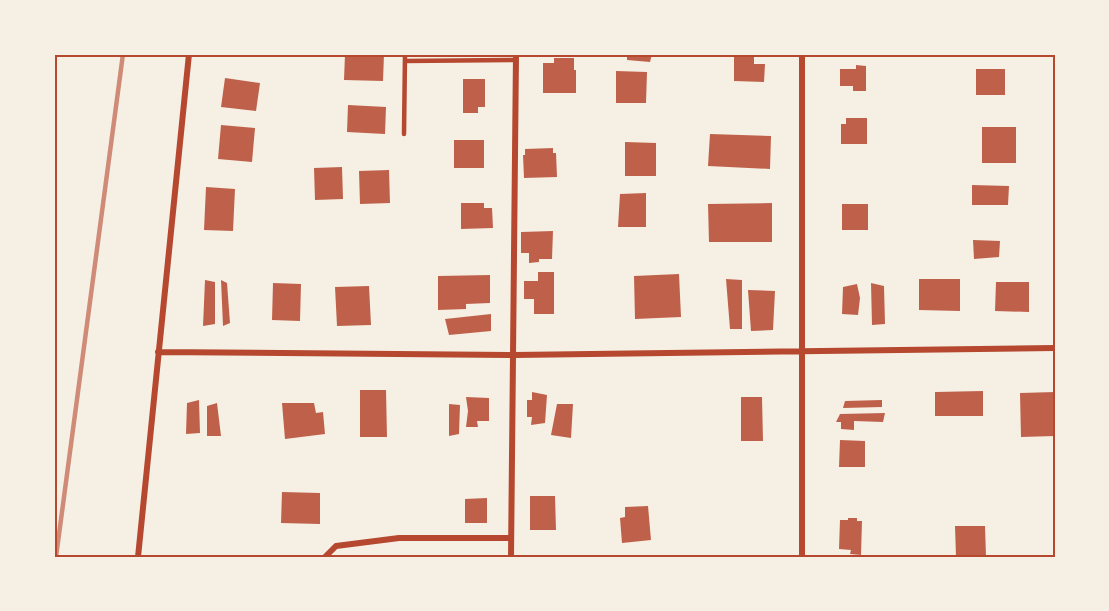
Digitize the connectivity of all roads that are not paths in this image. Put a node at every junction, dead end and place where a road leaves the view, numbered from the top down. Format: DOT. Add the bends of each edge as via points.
graph roads {
  1 [pos="189,54"];
  2 [pos="405,54"];
  3 [pos="802,54"];
  4 [pos="516,57"];
  5 [pos="405,61"];
  6 [pos="404,134"];
  7 [pos="1055,348"];
  8 [pos="158,351"];
  9 [pos="802,352"];
  10 [pos="514,355"];
  11 [pos="511,538"];
  12 [pos="138,557"];
  13 [pos="325,557"];
  14 [pos="511,557"];
  15 [pos="801,557"];
  1 -- 8 [label="street"];
  2 -- 5 [label="lane"];
  3 -- 9 [label="street"];
  4 -- 5 [label="lane"];
  4 -- 10 [label="street"];
  5 -- 6 [label="lane"];
  7 -- 9 [label="street"];
  8 -- 10 [label="street"];
  8 -- 12 [label="street"];
  9 -- 10 [label="street"];
  9 -- 15 [label="street"];
  10 -- 11 [label="street"];
  11 -- 13 [label="street" via="388,540 336,546"];
  11 -- 14 [label="street"];
}
